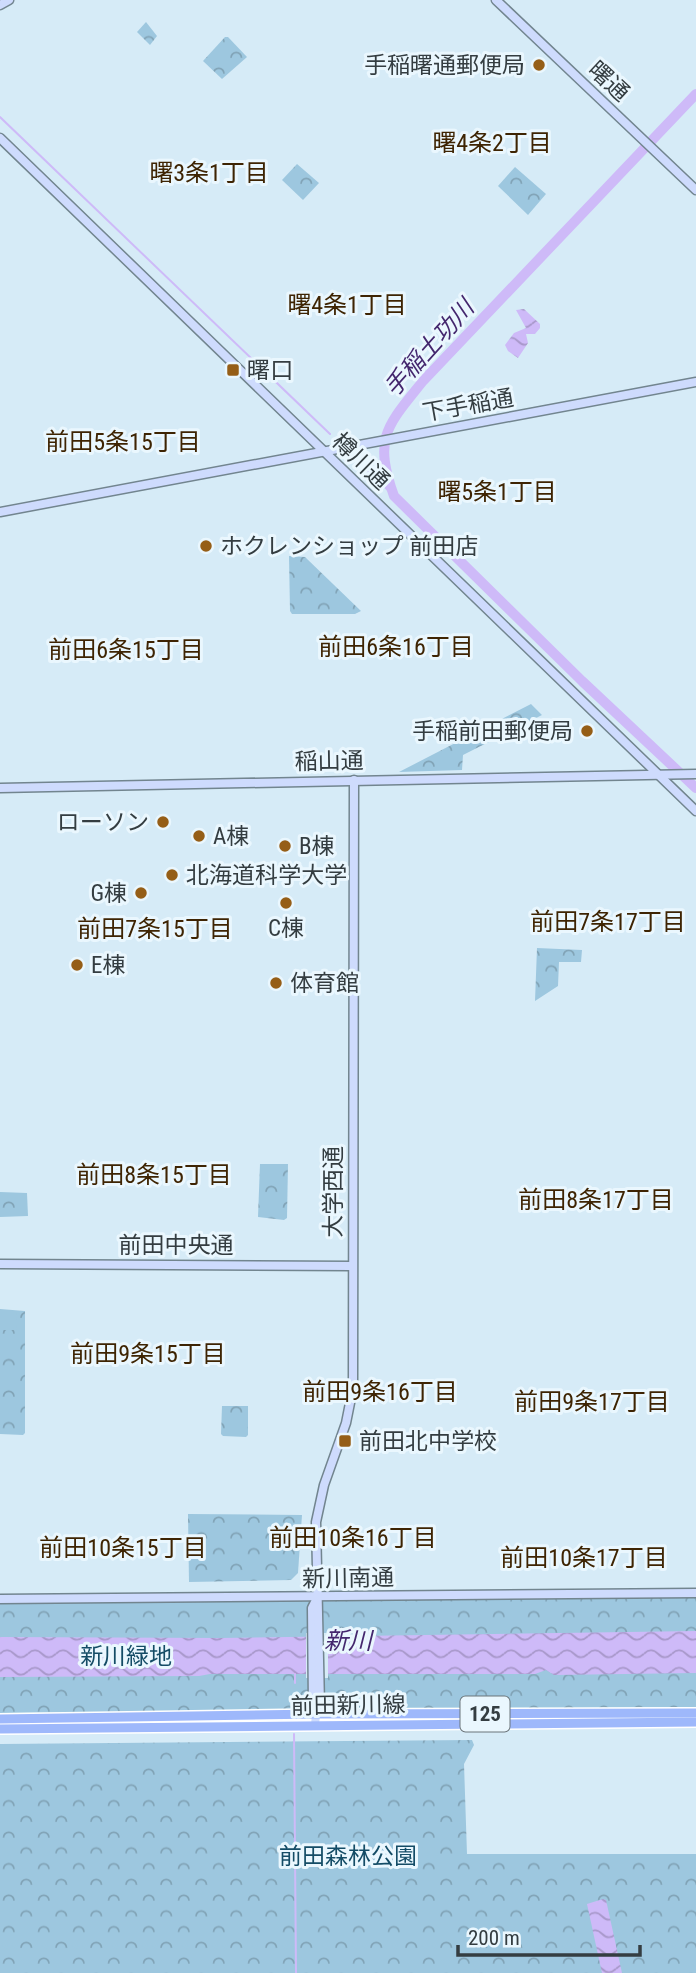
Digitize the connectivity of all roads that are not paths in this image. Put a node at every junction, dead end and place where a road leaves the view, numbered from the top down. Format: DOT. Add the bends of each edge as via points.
graph roads {
  1 [pos="9,0"];
  2 [pos="496,0"];
  3 [pos="0,5"];
  4 [pos="0,138"];
  5 [pos="696,190"];
  6 [pos="696,382"];
  7 [pos="324,452"];
  8 [pos="0,512"];
  9 [pos="659,774"];
  10 [pos="696,774"];
  11 [pos="354,780"];
  12 [pos="0,788"];
  13 [pos="696,811"];
  14 [pos="0,1264"];
  15 [pos="352,1266"];
  16 [pos="696,1593"];
  17 [pos="317,1598"];
  18 [pos="0,1599"];
  19 [pos="317,1708"];
  20 [pos="696,1713"];
  21 [pos="0,1719"];
  22 [pos="696,1722"];
  23 [pos="316,1725"];
  24 [pos="0,1729"];
  1 -- 3 [label="street"];
  2 -- 5 [label="street, 曙通"];
  4 -- 7 [label="street, 樽川通"];
  6 -- 7 [label="street, 下手稲通"];
  7 -- 8 [label="street, 下手稲通"];
  7 -- 9 [label="street, 樽川通"];
  9 -- 10 [label="street, 稲山通"];
  9 -- 11 [label="street, 稲山通"];
  9 -- 13 [label="street, 樽川通"];
  11 -- 12 [label="street, 稲山通"];
  11 -- 15 [label="street, 大学西通"];
  14 -- 15 [label="street, 前田中央通"];
  15 -- 17 [label="street, 大学西通" via="353,1388 316,1521"];
  16 -- 17 [label="street, 新川南通"];
  17 -- 18 [label="street, 新川南通"];
  17 -- 19 [label="street, 大学西通"];
  19 -- 20 [label="main road, 前田新川線 / 125"];
  19 -- 21 [label="main road, 前田新川線 / 125"];
  19 -- 23 [label="street, 大学西通"];
  22 -- 23 [label="main road, 前田新川線 / 125"];
  23 -- 24 [label="main road, 前田新川線 / 125"];
}
